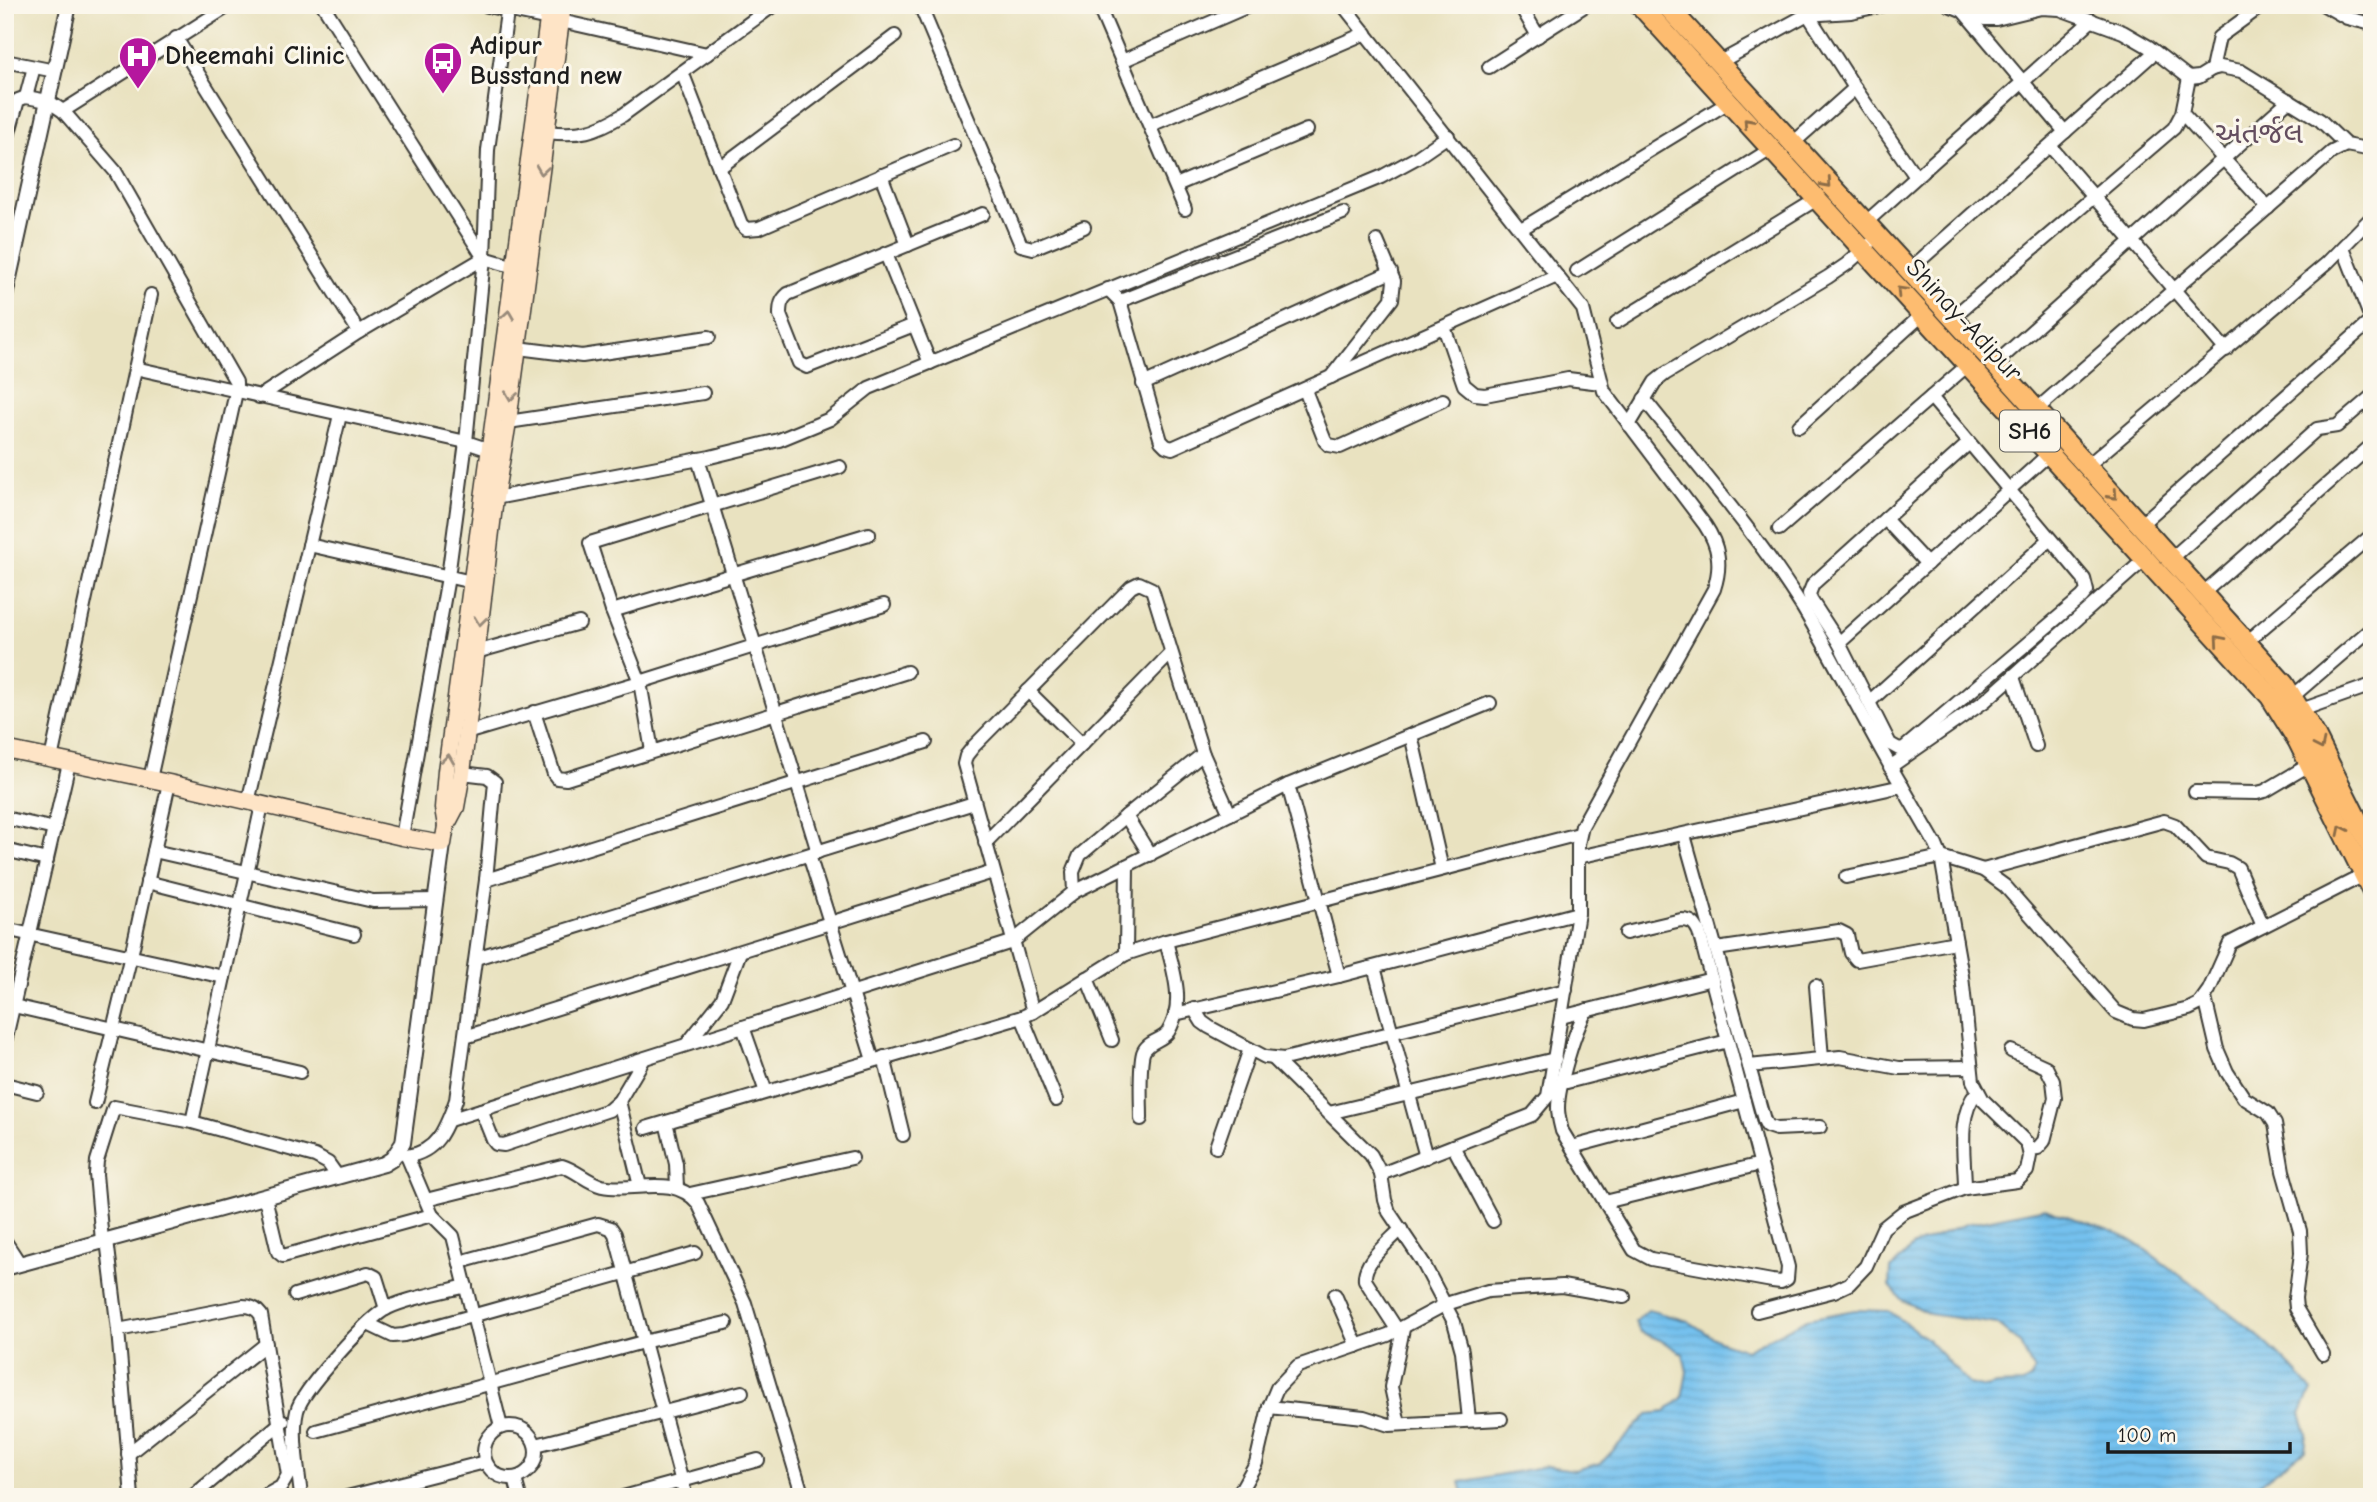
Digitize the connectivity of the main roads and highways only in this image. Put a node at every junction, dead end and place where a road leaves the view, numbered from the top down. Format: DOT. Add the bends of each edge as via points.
graph roads {
  1 [pos="1640,5"];
  2 [pos="1666,5"];
  3 [pos="556,12"];
  4 [pos="1868,237"];
  5 [pos="5,749"];
  6 [pos="446,826"];
  7 [pos="2368,867"];
  4 -- 1 [label="main road, Shinay-Adipur / SH6, one-way" via="1817,199"];
  2 -- 4 [label="main road, Shinay-Adipur / SH6, one-way"];
  6 -- 3 [label="main road, one-way" via="446,771 514,267"];
  3 -- 6 [label="main road, one-way" via="547,132 495,498 462,774 456,807"];
  7 -- 4 [label="main road, Shinay-Adipur / SH6, one-way" via="2270,696 1923,314"];
  4 -- 7 [label="main road, Shinay-Adipur / SH6, one-way" via="1908,271 1995,364 2284,684"];
  5 -- 6 [label="main road" via="402,837 443,844"];
}
